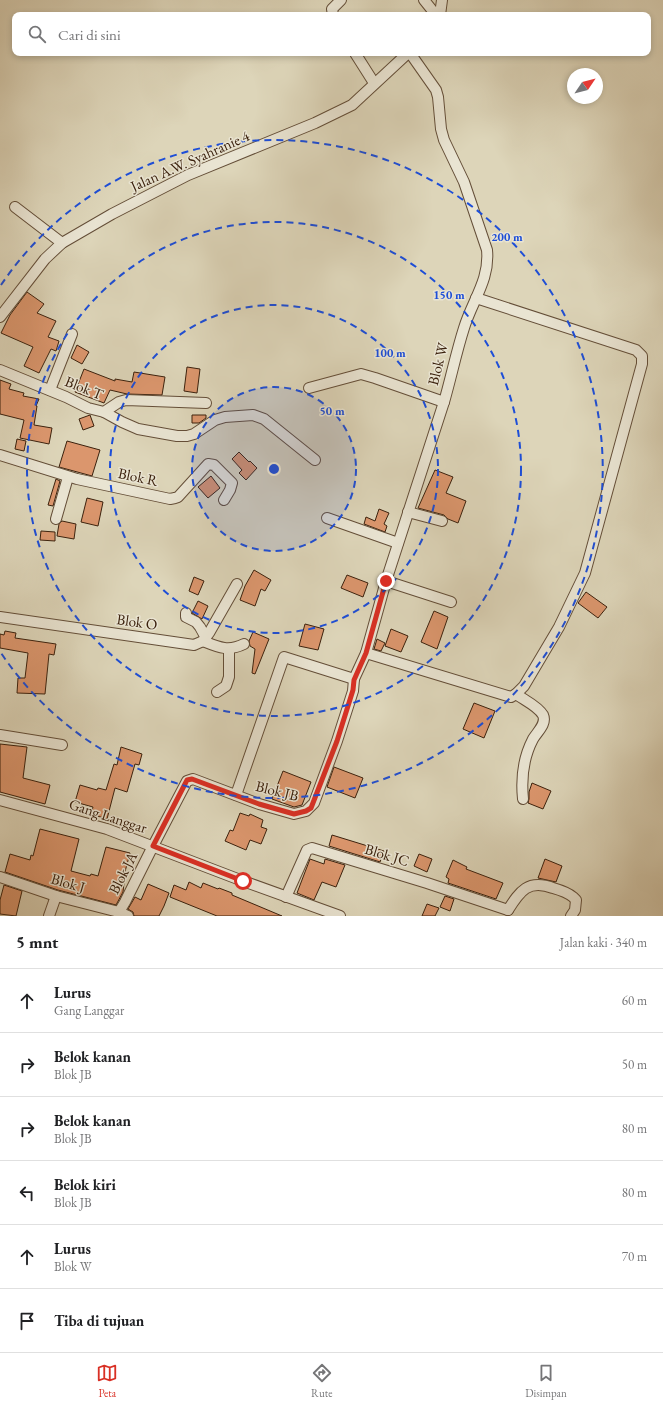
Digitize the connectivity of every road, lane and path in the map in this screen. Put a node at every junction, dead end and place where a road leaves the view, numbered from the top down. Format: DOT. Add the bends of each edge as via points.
graph roads {
  1 [pos="341,0"];
  2 [pos="424,0"];
  3 [pos="442,0"];
  4 [pos="332,12"];
  5 [pos="434,12"];
  6 [pos="440,12"];
  7 [pos="357,56"];
  8 [pos="406,56"];
  9 [pos="411,56"];
  10 [pos="374,84"];
  11 [pos="15,207"];
  12 [pos="62,243"];
  13 [pos="476,298"];
  14 [pos="0,316"];
  15 [pos="72,334"];
  16 [pos="0,370"];
  17 [pos="309,388"];
  18 [pos="50,390"];
  19 [pos="444,402"];
  20 [pos="206,403"];
  21 [pos="104,412"];
  22 [pos="0,455"];
  23 [pos="315,460"];
  24 [pos="68,477"];
  25 [pos="224,500"];
  26 [pos="408,512"];
  27 [pos="327,518"];
  28 [pos="56,519"];
  29 [pos="442,521"];
  30 [pos="398,543"];
  31 [pos="386,581"];
  32 [pos="236,584"];
  33 [pos="451,602"];
  34 [pos="186,613"];
  35 [pos="0,617"];
  36 [pos="204,640"];
  37 [pos="244,644"];
  38 [pos="229,649"];
  39 [pos="366,653"];
  40 [pos="354,680"];
  41 [pos="353,690"];
  42 [pos="217,692"];
  43 [pos="516,694"];
  44 [pos="0,734"];
  45 [pos="62,745"];
  46 [pos="236,795"];
  47 [pos="523,799"];
  48 [pos="0,800"];
  49 [pos="153,846"];
  50 [pos="0,877"];
  51 [pos="56,896"];
  52 [pos="286,897"];
  53 [pos="509,913"];
  54 [pos="123,914"];
  55 [pos="49,916"];
  56 [pos="340,916"];
  57 [pos="571,916"];
  1 -- 4 [label="street" via="332,9"];
  2 -- 5 [label="street"];
  3 -- 6 [label="street"];
  7 -- 10 [label="street"];
  8 -- 10 [label="street, Jalan A.W. Syahranie 4"];
  9 -- 13 [label="street, Blok W" via="436,90 444,140 464,182 487,250 486,274"];
  10 -- 12 [label="street, Jalan A.W. Syahranie 4" via="352,105 336,114 188,175"];
  11 -- 12 [label="street"];
  12 -- 14 [label="street, Jalan A.W. Syahranie 4"];
  13 -- 19 [label="street, Blok W" via="459,344"];
  13 -- 43 [label="street" via="636,350 642,356 585,573 559,627 524,686"];
  15 -- 18 [label="street"];
  16 -- 18 [label="street, Blok T"];
  17 -- 19 [label="street" via="361,374"];
  18 -- 21 [label="street, Blok T" via="88,408"];
  19 -- 26 [label="street, Blok W"];
  20 -- 21 [label="street, Blok T" via="126,400"];
  21 -- 23 [label="street" via="138,429 177,436 194,434 215,420 225,417 253,415 264,419"];
  22 -- 24 [label="street, Blok R"];
  24 -- 25 [label="street, Blok R" via="170,499 178,497 208,464 211,464 232,483"];
  24 -- 28 [label="street"];
  26 -- 29 [label="street"];
  26 -- 30 [label="street, Blok W"];
  27 -- 30 [label="street"];
  30 -- 31 [label="street, Blok W"];
  31 -- 33 [label="street"];
  31 -- 39 [label="street, Blok W"];
  32 -- 36 [label="street"];
  34 -- 36 [label="street" via="186,617 200,627"];
  35 -- 36 [label="street, Blok O" via="189,645"];
  36 -- 38 [label="street"];
  37 -- 38 [label="street"];
  38 -- 42 [label="street" via="229,677 226,686"];
  39 -- 40 [label="street, Blok W"];
  39 -- 43 [label="street" via="511,697"];
  40 -- 41 [label="street, Blok W"];
  40 -- 46 [label="street" via="284,657"];
  41 -- 46 [label="street, Blok JB" via="337,741 311,808 294,814"];
  43 -- 47 [label="street" via="544,716 543,723 525,757"];
  44 -- 45 [label="street"];
  46 -- 49 [label="street, Blok JB" via="192,779 187,780"];
  48 -- 49 [label="street, Gang Langgar" via="107,829"];
  49 -- 52 [label="street, Gang Langgar"];
  49 -- 54 [label="street, Blok JA" via="125,902"];
  50 -- 51 [label="street, Blok J"];
  51 -- 54 [label="street, Blok J"];
  51 -- 55 [label="street"];
  52 -- 53 [label="street, Blok JC" via="307,850 312,848 427,883"];
  52 -- 56 [label="street, Gang Langgar"];
  53 -- 57 [label="street" via="520,892 532,885 542,884 573,896 576,900 575,910"];
}
